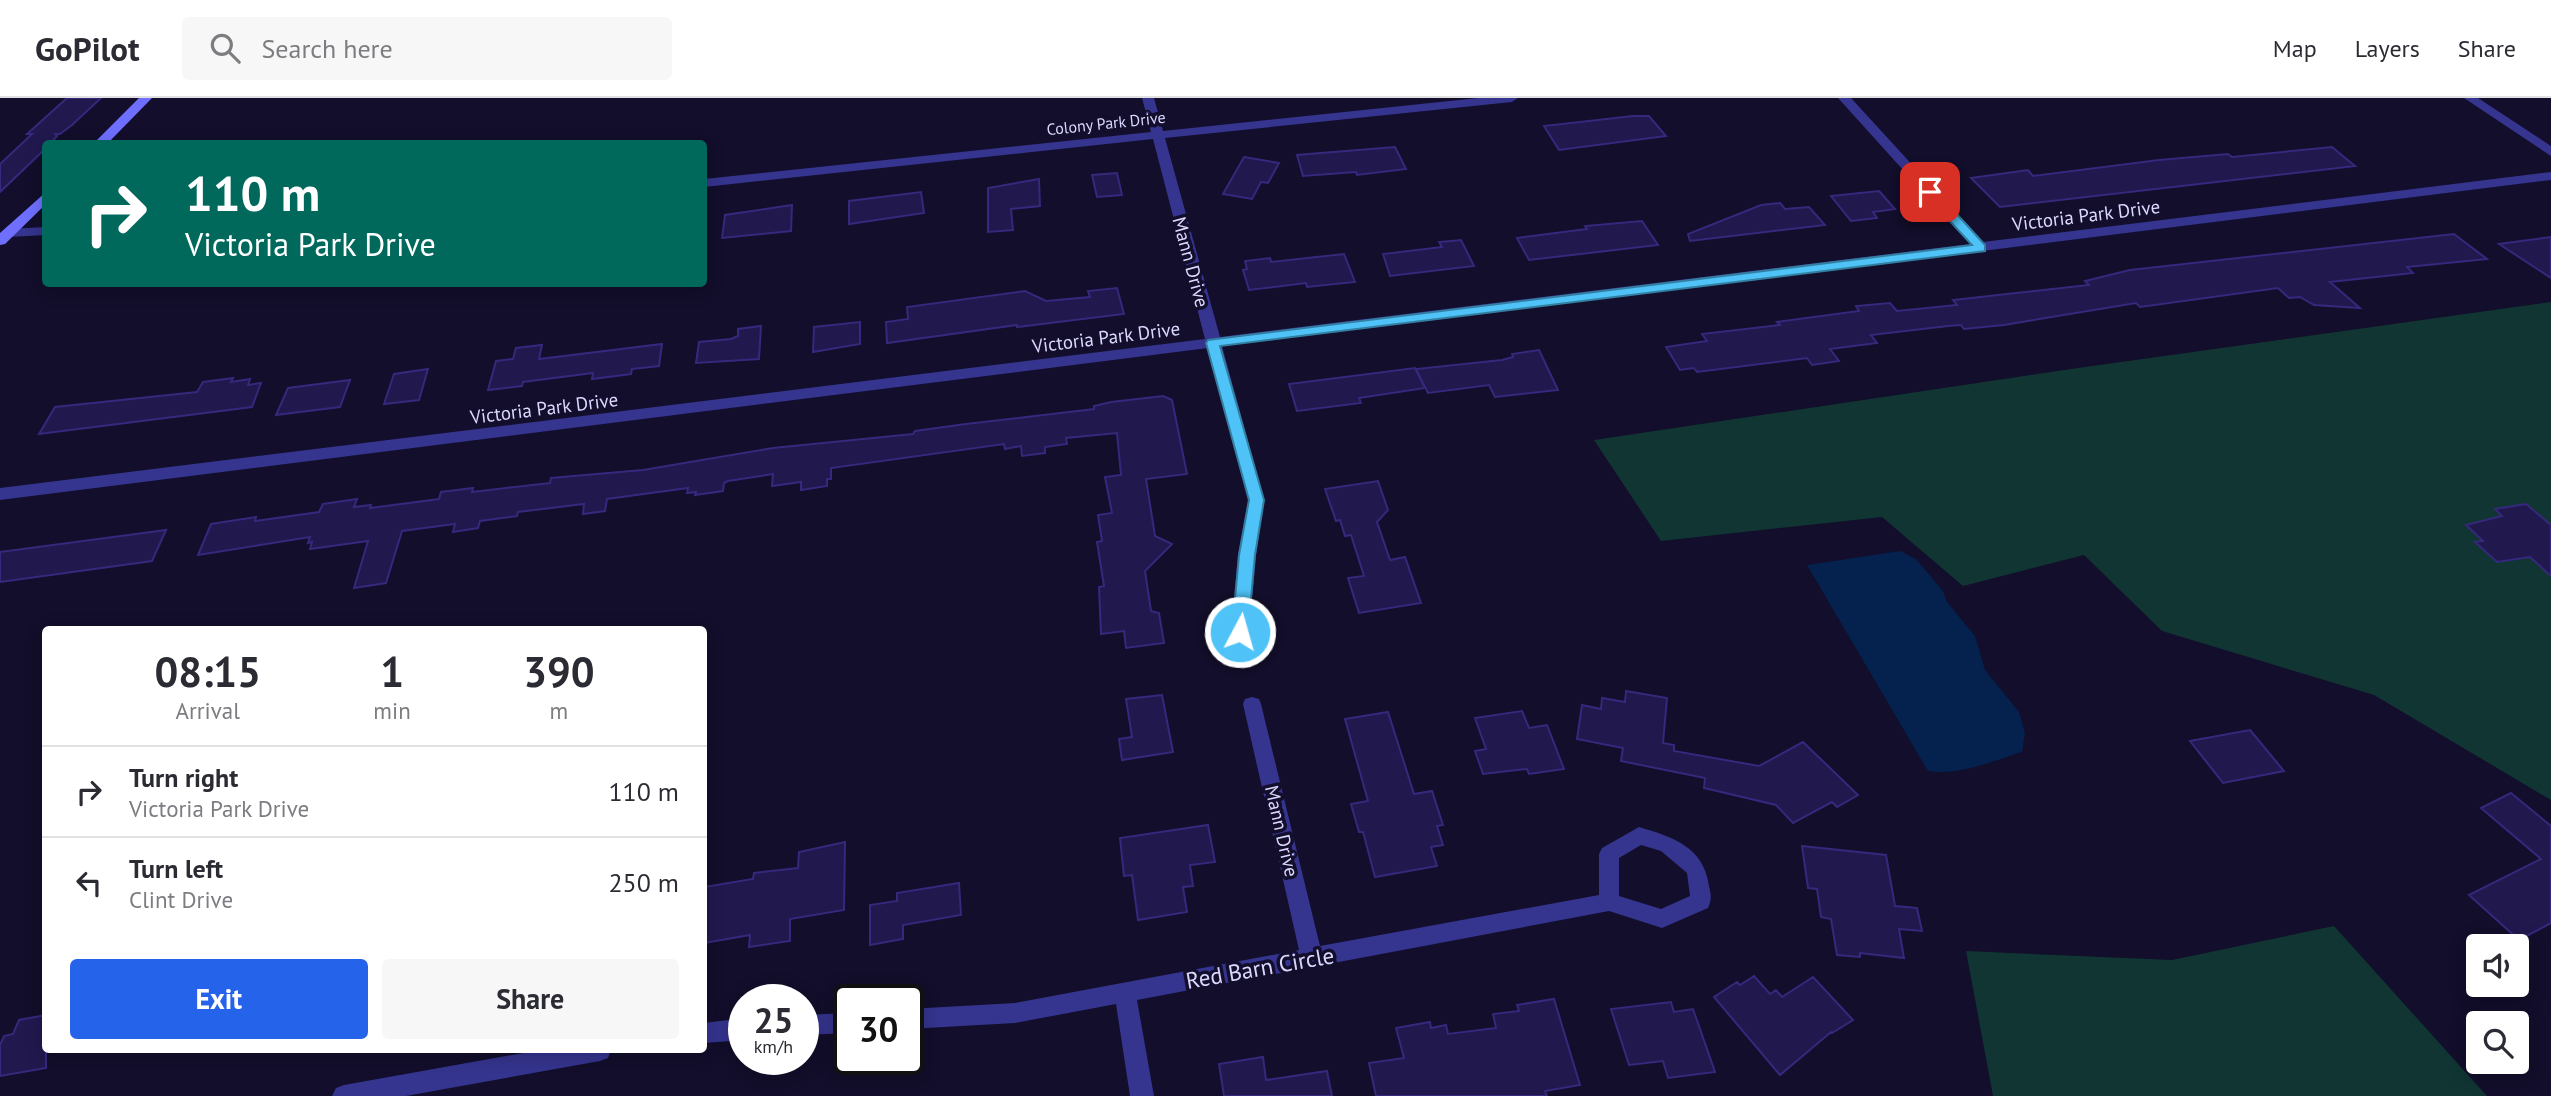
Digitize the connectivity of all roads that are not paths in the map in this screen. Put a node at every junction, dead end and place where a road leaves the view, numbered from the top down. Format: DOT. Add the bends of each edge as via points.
graph roads {
  1 [pos="146,98"];
  2 [pos="1149,98"];
  3 [pos="1512,98"];
  4 [pos="1844,98"];
  5 [pos="2470,98"];
  6 [pos="1158,135"];
  7 [pos="103,140"];
  8 [pos="2551,152"];
  9 [pos="2551,176"];
  10 [pos="707,183"];
  11 [pos="42,200"];
  12 [pos="42,232"];
  13 [pos="4,237"];
  14 [pos="1981,248"];
  15 [pos="1212,343"];
  16 [pos="0,494"];
  17 [pos="1240,632"];
  18 [pos="1252,704"];
  19 [pos="1609,902"];
  20 [pos="1312,958"];
  21 [pos="1125,993"];
  22 [pos="924,1018"];
  23 [pos="728,1031"];
  24 [pos="707,1033"];
  25 [pos="583,1053"];
  26 [pos="344,1096"];
  27 [pos="1142,1096"];
  1 -- 7 [label="street"];
  2 -- 6 [label="street, Mann Drive"];
  3 -- 6 [label="street, Colony Park Drive"];
  4 -- 14 [label="street"];
  5 -- 8 [label="street"];
  6 -- 10 [label="street, Colony Park Drive"];
  6 -- 15 [label="street, Mann Drive"];
  9 -- 14 [label="street, Victoria Park Drive"];
  11 -- 13 [label="street"];
  12 -- 13 [label="street"];
  14 -- 15 [label="street, Victoria Park Drive"];
  15 -- 16 [label="street, Victoria Park Drive"];
  15 -- 17 [label="street, Mann Drive" via="1256,500"];
  18 -- 20 [label="street, Mann Drive"];
  19 -- 19 [label="street, Red Barn Circle" via="1661,919 1701,901 1697,869 1667,844 1639,836 1609,854"];
  19 -- 20 [label="street, Red Barn Circle"];
  20 -- 21 [label="street, Red Barn Circle"];
  21 -- 22 [label="street, Red Barn Circle" via="1015,1013"];
  21 -- 27 [label="street"];
  23 -- 24 [label="street"];
  25 -- 26 [label="street"];
}
